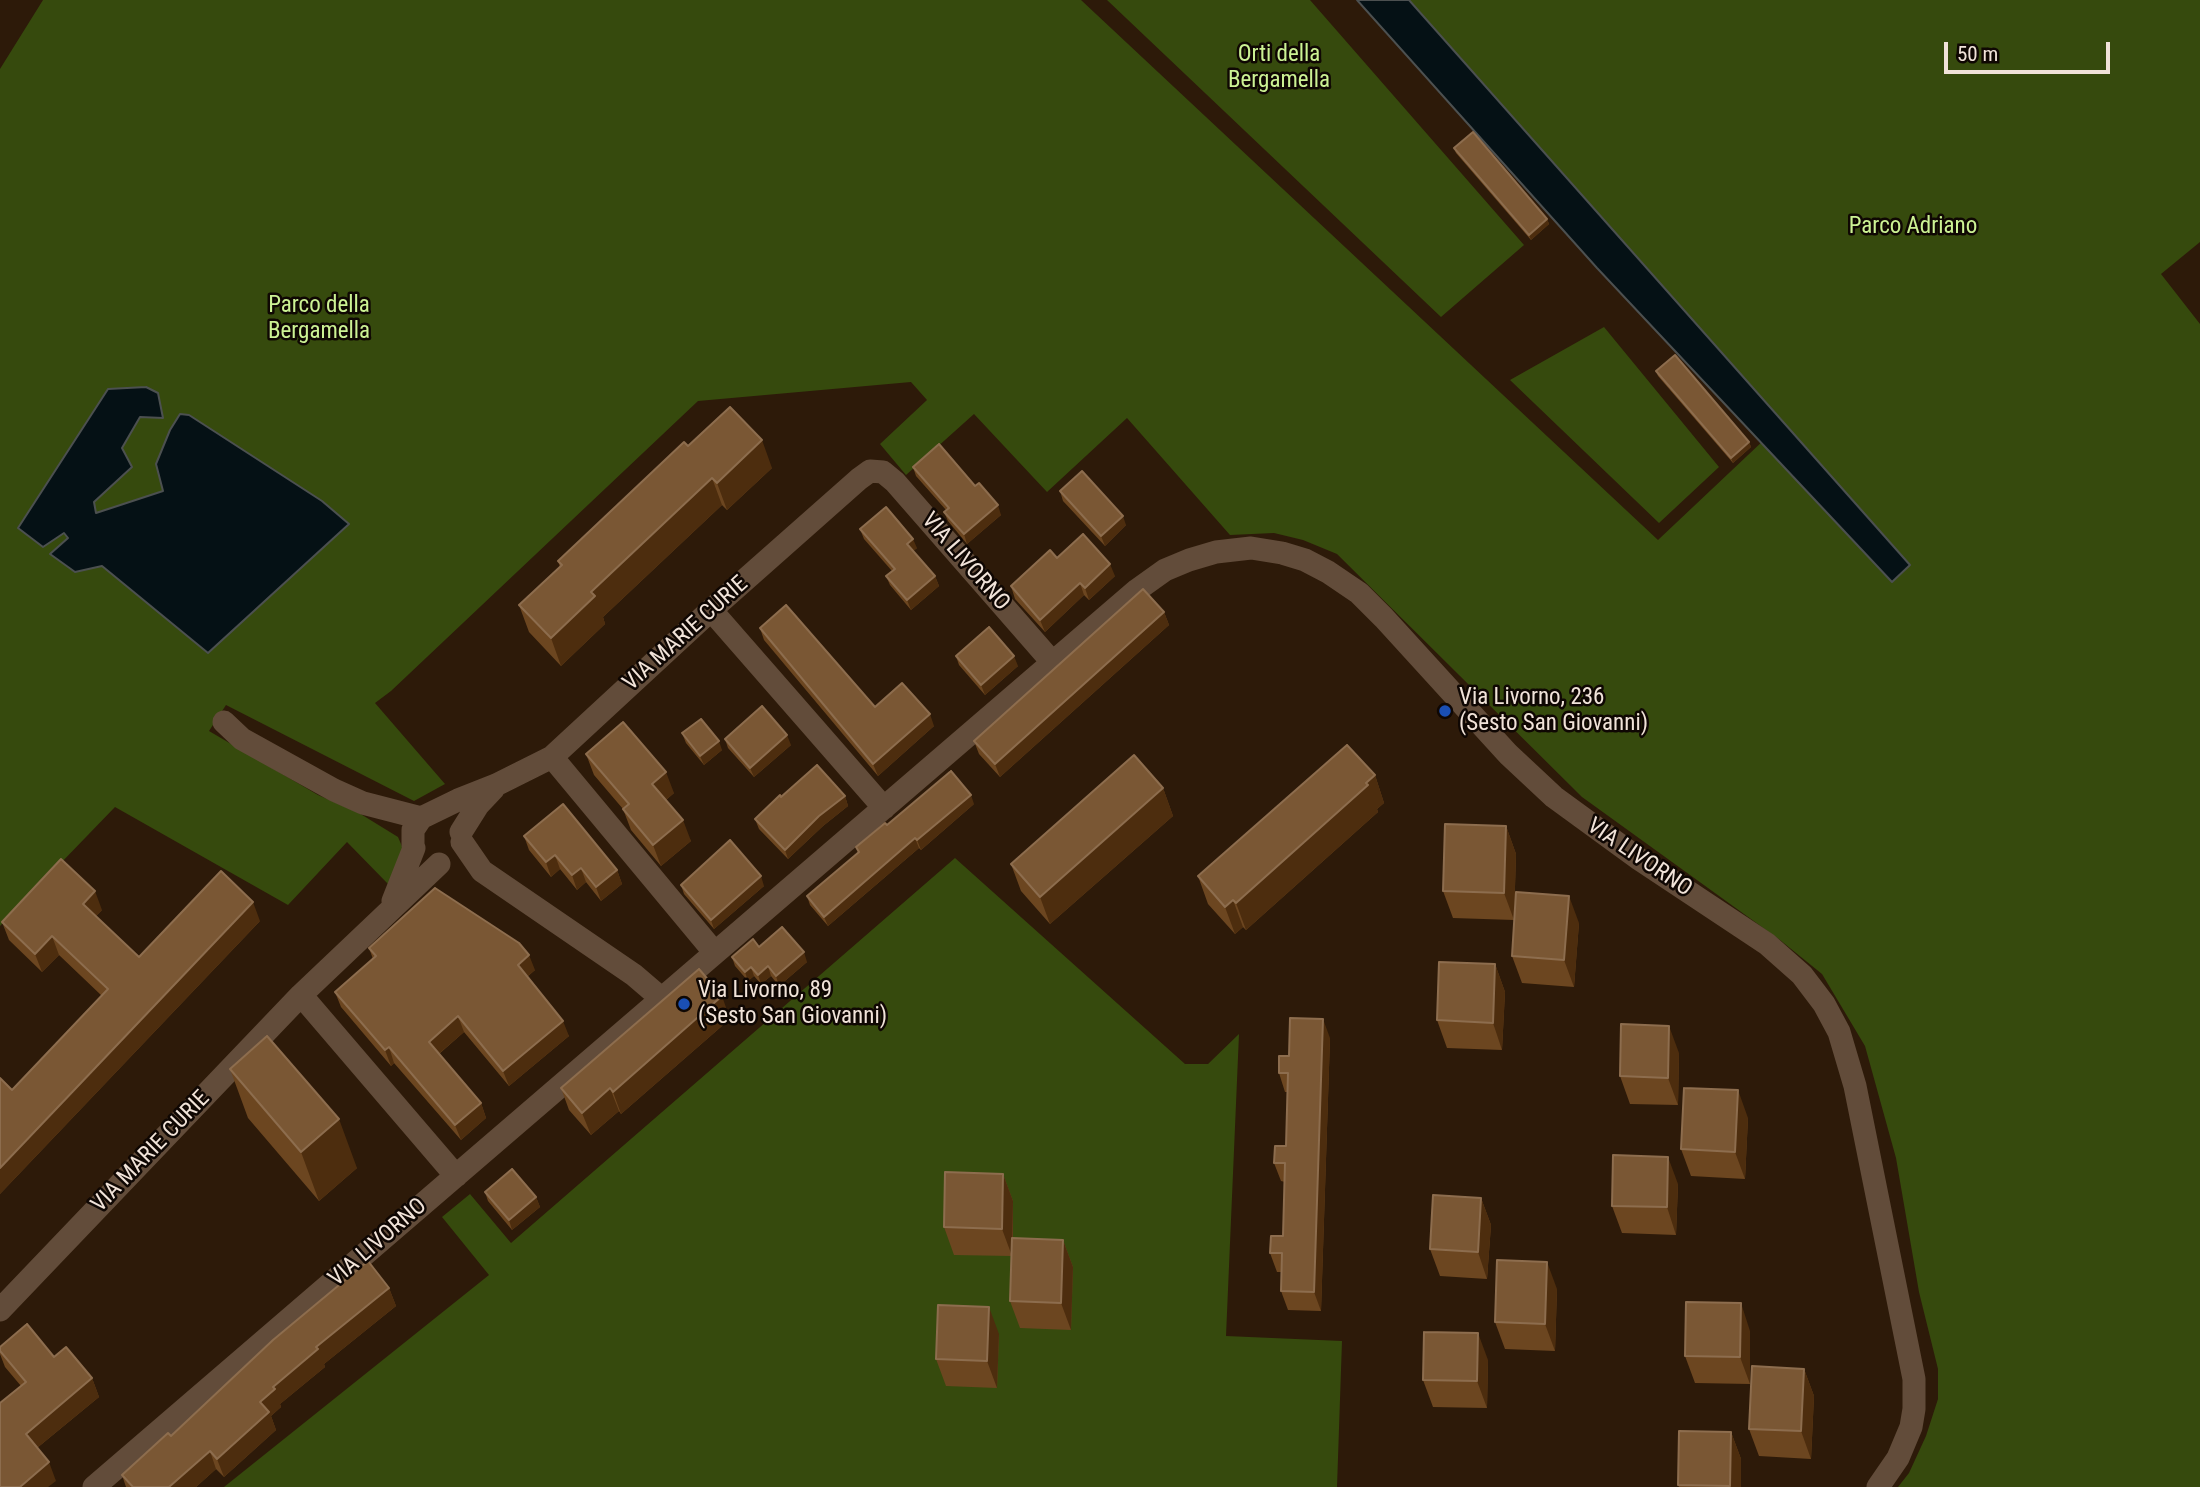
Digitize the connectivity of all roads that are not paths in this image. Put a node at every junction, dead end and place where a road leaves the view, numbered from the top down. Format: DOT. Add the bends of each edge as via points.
graph roads {
  1 [pos="870,471"];
  2 [pos="711,610"];
  3 [pos="1053,663"];
  4 [pos="224,722"];
  5 [pos="552,757"];
  6 [pos="496,785"];
  7 [pos="363,803"];
  8 [pos="884,808"];
  9 [pos="426,816"];
  10 [pos="461,837"];
  11 [pos="413,847"];
  12 [pos="441,863"];
  13 [pos="482,871"];
  14 [pos="389,910"];
  15 [pos="715,953"];
  16 [pos="302,995"];
  17 [pos="662,999"];
  18 [pos="456,1176"];
  19 [pos="0,1310"];
  20 [pos="94,1487"];
  21 [pos="1878,1487"];
  1 -- 2 [label="street, VIA MARIE CURIE"];
  1 -- 3 [label="street, VIA LIVORNO" via="883,472 895,482"];
  2 -- 5 [label="street, VIA MARIE CURIE"];
  2 -- 8 [label="street"];
  3 -- 8 [label="street, VIA LIVORNO"];
  3 -- 21 [label="street, VIA LIVORNO" via="1144,585 1177,564 1251,548 1305,560 1372,605 1508,754 1555,797 1753,934 1793,967 1824,1004 1845,1049 1912,1366 1911,1427 1898,1458"];
  4 -- 7 [label="street" via="242,739"];
  5 -- 6 [label="street, VIA MARIE CURIE"];
  5 -- 15 [label="street"];
  6 -- 9 [label="street, VIA MARIE CURIE"];
  6 -- 10 [label="street, VIA MARIE CURIE" via="478,805"];
  7 -- 9 [label="street"];
  7 -- 11 [label="street" via="400,829"];
  8 -- 15 [label="street, VIA LIVORNO"];
  9 -- 10 [label="street" via="438,813 453,819"];
  9 -- 11 [label="street" via="413,830"];
  10 -- 12 [label="street" via="456,855"];
  10 -- 13 [label="street"];
  11 -- 12 [label="street" via="424,860"];
  11 -- 14 [label="street, VIA MARIE CURIE"];
  12 -- 13 [label="street"];
  12 -- 14 [label="street, VIA MARIE CURIE"];
  13 -- 17 [label="street"];
  14 -- 16 [label="street, VIA MARIE CURIE"];
  15 -- 17 [label="street, VIA LIVORNO"];
  16 -- 18 [label="street"];
  16 -- 19 [label="street, VIA MARIE CURIE"];
  17 -- 18 [label="street, VIA LIVORNO"];
  18 -- 20 [label="street, VIA LIVORNO"];
}
